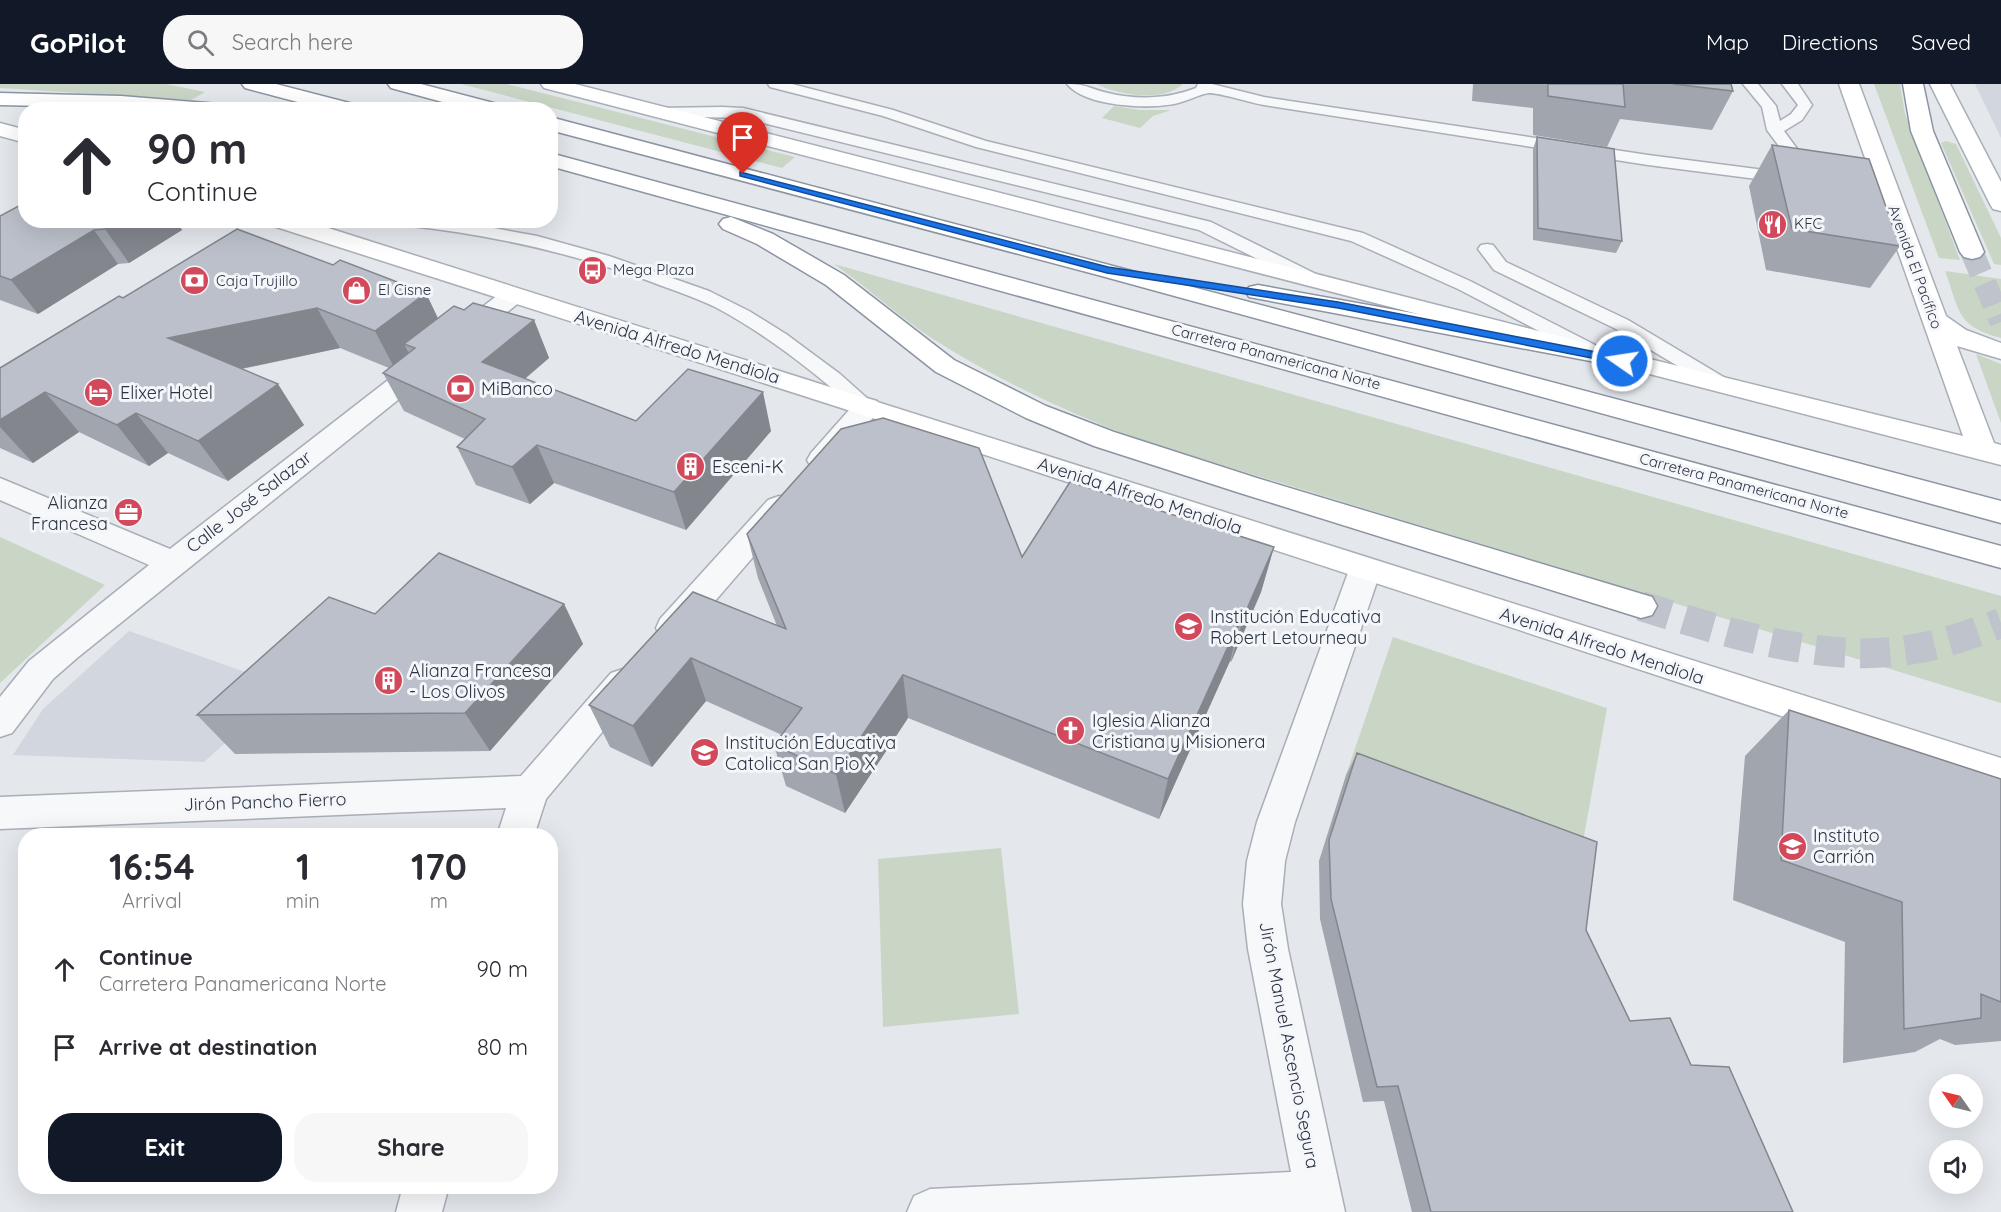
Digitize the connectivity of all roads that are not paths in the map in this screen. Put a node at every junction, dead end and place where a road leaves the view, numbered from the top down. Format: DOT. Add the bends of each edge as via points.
graph roads {
  1 [pos="252,84"];
  2 [pos="398,84"];
  3 [pos="551,84"];
  4 [pos="775,84"];
  5 [pos="1074,84"];
  6 [pos="1750,84"];
  7 [pos="1789,84"];
  8 [pos="1849,84"];
  9 [pos="1913,84"];
  10 [pos="1940,84"];
  11 [pos="1205,86"];
  12 [pos="0,99"];
  13 [pos="121,102"];
  14 [pos="323,102"];
  15 [pos="467,102"];
  16 [pos="558,125"];
  17 [pos="0,129"];
  18 [pos="1775,130"];
  19 [pos="18,135"];
  20 [pos="558,161"];
  21 [pos="1803,180"];
  22 [pos="639,182"];
  23 [pos="1822,182"];
  24 [pos="2001,204"];
  25 [pos="303,228"];
  26 [pos="473,228"];
  27 [pos="1487,249"];
  28 [pos="1972,252"];
  29 [pos="1107,270"];
  30 [pos="512,296"];
  31 [pos="1934,319"];
  32 [pos="2001,351"];
  33 [pos="1601,356"];
  34 [pos="1725,386"];
  35 [pos="867,407"];
  36 [pos="1991,452"];
  37 [pos="0,488"];
  38 [pos="2001,512"];
  39 [pos="2001,556"];
  40 [pos="173,562"];
  41 [pos="1365,570"];
  42 [pos="1641,606"];
  43 [pos="0,723"];
  44 [pos="2001,773"];
  45 [pos="530,791"];
  46 [pos="0,813"];
  47 [pos="517,828"];
  48 [pos="424,1194"];
  49 [pos="1320,1203"];
  50 [pos="419,1212"];
  51 [pos="930,1212"];
  1 -- 14 [label="main road"];
  2 -- 15 [label="main road"];
  3 -- 33 [label="main road"];
  4 -- 33 [label="lane" via="888,112 981,144 1357,237 1464,285"];
  5 -- 11 [label="lane" via="1093,93 1156,102 1184,99"];
  6 -- 18 [label="lane" via="1768,106"];
  7 -- 18 [label="lane" via="1805,105 1795,118"];
  8 -- 31 [label="main road, Avenida El Pacífico" via="1878,190"];
  9 -- 28 [label="main road" via="1922,131"];
  10 -- 24 [label="main road"];
  11 -- 21 [label="lane" via="1263,101"];
  12 -- 13 [label="main road"];
  16 -- 29 [label="main road"];
  17 -- 19 [label="main road"];
  18 -- 21 [label="lane" via="1798,161"];
  20 -- 22 [label="main road, Carretera Panamericana Norte"];
  21 -- 23 [label="lane"];
  22 -- 39 [label="main road, Carretera Panamericana Norte"];
  22 -- 42 [label="main road" via="765,239 835,280 945,366 1036,412 1104,439 1239,483"];
  25 -- 30 [label="main road, Avenida Alfredo Mendiola"];
  26 -- 35 [label="lane" via="558,246 712,299 828,373"];
  27 -- 34 [label="lane" via="1500,266 1621,324"];
  29 -- 33 [label="main road" via="1338,305"];
  29 -- 38 [label="main road"];
  30 -- 35 [label="main road, Avenida Alfredo Mendiola"];
  30 -- 40 [label="street, Calle José Salazar"];
  31 -- 32 [label="main road" via="1961,339"];
  31 -- 36 [label="main road, Avenida El Pacífico"];
  33 -- 34 [label="main road"];
  34 -- 36 [label="main road"];
  35 -- 41 [label="main road, Avenida Alfredo Mendiola"];
  35 -- 45 [label="street"];
  37 -- 40 [label="street"];
  40 -- 43 [label="street, Calle José Salazar" via="41,670"];
  41 -- 44 [label="main road, Avenida Alfredo Mendiola"];
  41 -- 49 [label="street, Jirón Manuel Ascencio Segura" via="1276,822 1266,861 1262,904"];
  45 -- 46 [label="street, Jirón Pancho Fierro"];
  45 -- 47 [label="street"];
  48 -- 50 [label="street"];
  49 -- 51 [label="street"];
}
